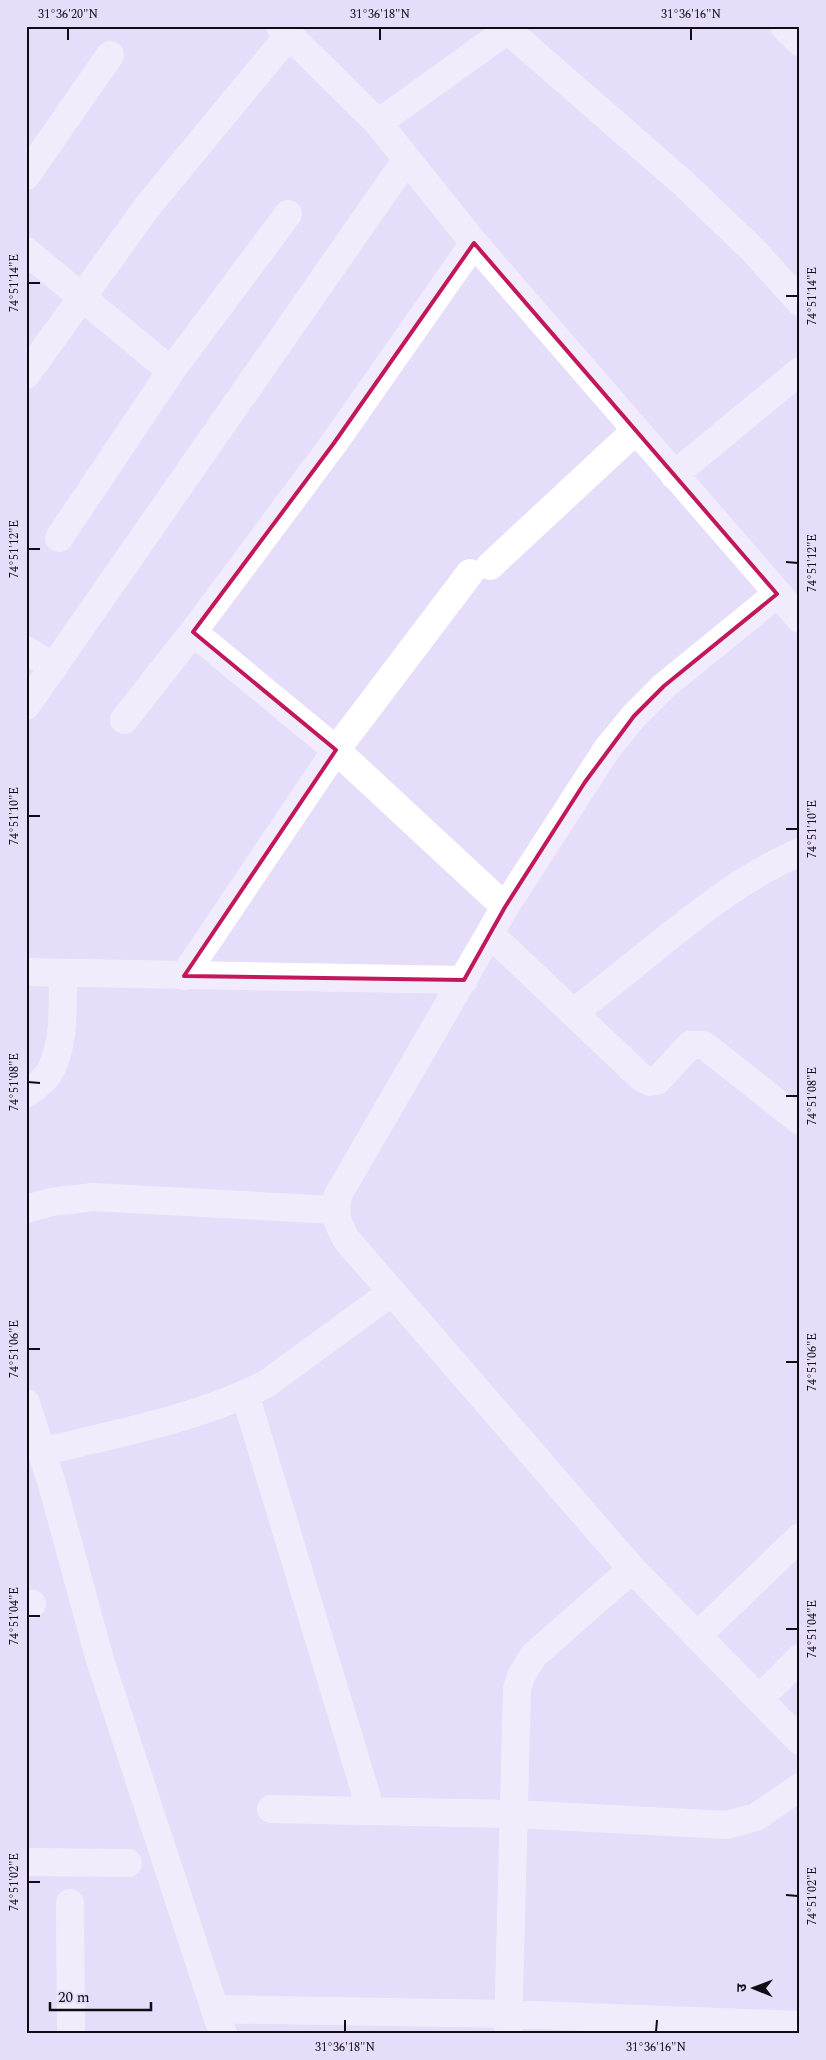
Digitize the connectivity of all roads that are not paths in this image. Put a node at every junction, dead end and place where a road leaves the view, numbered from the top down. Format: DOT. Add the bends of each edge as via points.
graph roads {
  1 [pos="784,26"];
  2 [pos="507,28"];
  3 [pos="285,31"];
  4 [pos="800,42"];
  5 [pos="110,56"];
  6 [pos="378,123"];
  7 [pos="407,159"];
  8 [pos="26,176"];
  9 [pos="288,214"];
  10 [pos="474,243"];
  11 [pos="26,251"];
  12 [pos="83,297"];
  13 [pos="800,302"];
  14 [pos="171,371"];
  15 [pos="800,371"];
  16 [pos="26,376"];
  17 [pos="635,431"];
  18 [pos="674,475"];
  19 [pos="59,538"];
  20 [pos="777,594"];
  21 [pos="800,619"];
  22 [pos="193,632"];
  23 [pos="26,650"];
  24 [pos="54,667"];
  25 [pos="26,706"];
  26 [pos="124,720"];
  27 [pos="336,750"];
  28 [pos="800,852"];
  29 [pos="505,906"];
  30 [pos="490,934"];
  31 [pos="26,972"];
  32 [pos="63,973"];
  33 [pos="184,976"];
  34 [pos="464,980"];
  35 [pos="573,1013"];
  36 [pos="26,1094"];
  37 [pos="800,1121"];
  38 [pos="26,1209"];
  39 [pos="335,1210"];
  40 [pos="392,1292"];
  41 [pos="246,1394"];
  42 [pos="26,1404"];
  43 [pos="42,1452"];
  44 [pos="800,1537"];
  45 [pos="632,1569"];
  46 [pos="697,1636"];
  47 [pos="800,1658"];
  48 [pos="759,1698"];
  49 [pos="800,1741"];
  50 [pos="800,1788"];
  51 [pos="271,1809"];
  52 [pos="370,1811"];
  53 [pos="514,1814"];
  54 [pos="26,1862"];
  55 [pos="128,1863"];
  56 [pos="70,1903"];
  57 [pos="219,2021"];
  58 [pos="509,2024"];
  59 [pos="800,2025"];
  60 [pos="71,2034"];
  1 -- 4 [label="street"];
  2 -- 6 [label="street"];
  2 -- 13 [label="street" via="682,182"];
  3 -- 6 [label="street"];
  3 -- 12 [label="street" via="147,207"];
  5 -- 8 [label="street"];
  6 -- 7 [label="street"];
  7 -- 10 [label="street"];
  7 -- 24 [label="street"];
  9 -- 14 [label="street"];
  10 -- 17 [label="street"];
  10 -- 22 [label="street" via="334,443"];
  11 -- 12 [label="street"];
  12 -- 14 [label="street"];
  12 -- 16 [label="street"];
  14 -- 19 [label="street"];
  15 -- 18 [label="street"];
  17 -- 18 [label="street"];
  17 -- 27 [label="street" via="480,569"];
  18 -- 20 [label="street"];
  20 -- 21 [label="street"];
  20 -- 29 [label="street" via="664,686 634,716 585,782"];
  22 -- 26 [label="street"];
  22 -- 27 [label="street"];
  23 -- 24 [label="street"];
  24 -- 25 [label="street"];
  27 -- 29 [label="street"];
  27 -- 33 [label="street"];
  28 -- 35 [label="street" via="736,886"];
  29 -- 30 [label="street"];
  30 -- 34 [label="street"];
  30 -- 35 [label="street"];
  31 -- 32 [label="street"];
  32 -- 33 [label="street"];
  32 -- 36 [label="street" via="56,1058 48,1075"];
  33 -- 34 [label="street"];
  34 -- 39 [label="street" via="338,1195"];
  35 -- 37 [label="street" via="650,1082 663,1076 690,1045 704,1045"];
  38 -- 39 [label="street" via="93,1197"];
  39 -- 40 [label="street" via="346,1239"];
  40 -- 41 [label="street" via="266,1384"];
  40 -- 45 [label="street"];
  41 -- 43 [label="street" via="208,1409"];
  41 -- 52 [label="street"];
  42 -- 43 [label="street"];
  43 -- 57 [label="street" via="100,1660"];
  44 -- 46 [label="street"];
  45 -- 46 [label="street"];
  45 -- 53 [label="street" via="534,1655 521,1676 517,1688"];
  46 -- 48 [label="street"];
  47 -- 48 [label="street"];
  48 -- 49 [label="street"];
  50 -- 53 [label="street" via="756,1818 727,1825"];
  51 -- 52 [label="street"];
  52 -- 53 [label="street"];
  53 -- 58 [label="street"];
  54 -- 55 [label="street"];
  56 -- 60 [label="street"];
  57 -- 58 [label="street"];
  58 -- 59 [label="street"];
}
